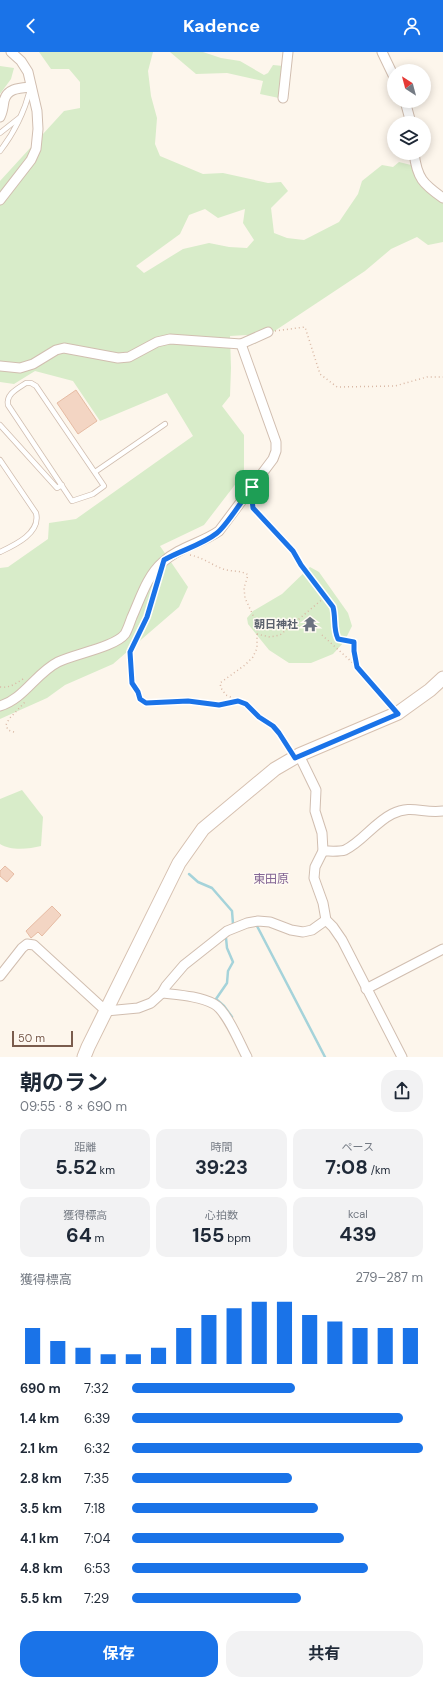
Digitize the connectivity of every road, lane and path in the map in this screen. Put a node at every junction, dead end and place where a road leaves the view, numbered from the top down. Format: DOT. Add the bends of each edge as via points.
graph roads {
  1 [pos="11,52"];
  2 [pos="288,52"];
  3 [pos="382,52"];
  4 [pos="388,64"];
  5 [pos="31,87"];
  6 [pos="283,98"];
  7 [pos="0,117"];
  8 [pos="21,117"];
  9 [pos="0,133"];
  10 [pos="0,151"];
  11 [pos="416,160"];
  12 [pos="443,198"];
  13 [pos="0,200"];
  14 [pos="268,332"];
  15 [pos="241,344"];
  16 [pos="0,366"];
  17 [pos="443,377"];
  18 [pos="165,424"];
  19 [pos="0,425"];
  20 [pos="0,460"];
  21 [pos="95,472"];
  22 [pos="62,485"];
  23 [pos="252,487"];
  24 [pos="0,552"];
  25 [pos="176,553"];
  26 [pos="158,579"];
  27 [pos="325,597"];
  28 [pos="257,634"];
  29 [pos="322,635"];
  30 [pos="357,667"];
  31 [pos="443,678"];
  32 [pos="24,679"];
  33 [pos="0,687"];
  34 [pos="29,697"];
  35 [pos="238,701"];
  36 [pos="0,706"];
  37 [pos="398,714"];
  38 [pos="14,732"];
  39 [pos="297,757"];
  40 [pos="443,811"];
  41 [pos="323,851"];
  42 [pos="326,920"];
  43 [pos="443,950"];
  44 [pos="0,976"];
  45 [pos="366,989"];
  46 [pos="162,993"];
  47 [pos="106,1011"];
  48 [pos="84,1057"];
  49 [pos="247,1057"];
  50 [pos="402,1057"];
  1 -- 5 [label="street" via="28,72"];
  2 -- 6 [label="street"];
  3 -- 4 [label="street"];
  5 -- 7 [label="street" via="12,90 6,95"];
  5 -- 8 [label="lane"];
  5 -- 13 [label="street" via="38,111 36,149 31,160"];
  8 -- 9 [label="lane"];
  8 -- 10 [label="lane" via="11,137"];
  11 -- 12 [label="street" via="426,187"];
  14 -- 15 [label="street"];
  14 -- 17 [label="path" via="305,327 320,374 337,387 395,386 427,377"];
  15 -- 16 [label="street" via="170,339 157,342 129,357 118,358 64,348 20,368"];
  15 -- 23 [label="street" via="276,442 273,459"];
  18 -- 21 [label="lane"];
  19 -- 22 [label="lane" via="57,488"];
  20 -- 24 [label="lane" via="38,519 34,530"];
  21 -- 22 [label="lane" via="104,486 93,494 72,501"];
  21 -- 22 [label="lane" via="36,386 26,383 10,394 8,405"];
  23 -- 25 [label="street" via="219,531"];
  23 -- 27 [label="path" via="253,508 293,551"];
  25 -- 28 [label="path" via="197,556 224,570 245,572 248,575 244,588 245,598 257,624"];
  25 -- 36 [label="street" via="164,560 152,574 124,634 115,641 50,667 20,695"];
  26 -- 35 [label="path" via="147,617 130,652 132,683 140,699 146,703 188,701 219,705"];
  27 -- 28 [label="path" via="280,635 270,637"];
  27 -- 30 [label="path" via="333,607 335,633 338,639 354,642"];
  28 -- 35 [label="path" via="253,657 220,683 226,695"];
  29 -- 30 [label="path"];
  30 -- 37 [label="path"];
  31 -- 37 [label="street"];
  32 -- 33 [label="path" via="13,685"];
  34 -- 38 [label="path" via="8,719 8,730"];
  35 -- 39 [label="path" via="246,704 273,726"];
  37 -- 39 [label="street"];
  39 -- 41 [label="street" via="316,790 315,811 322,833"];
  39 -- 47 [label="street" via="275,769 203,829 179,863"];
  40 -- 41 [label="street" via="412,808 390,814 344,850"];
  41 -- 42 [label="street" via="315,867 314,878"];
  42 -- 45 [label="street" via="342,940"];
  42 -- 46 [label="street" via="312,930 303,932 270,922 247,923 227,931 184,965"];
  43 -- 45 [label="street"];
  44 -- 47 [label="street" via="22,948 27,944 34,945"];
  45 -- 50 [label="street"];
  46 -- 47 [label="street" via="151,1003 138,1008"];
  46 -- 49 [label="street" via="215,1004 229,1023"];
  47 -- 48 [label="street"];
}
